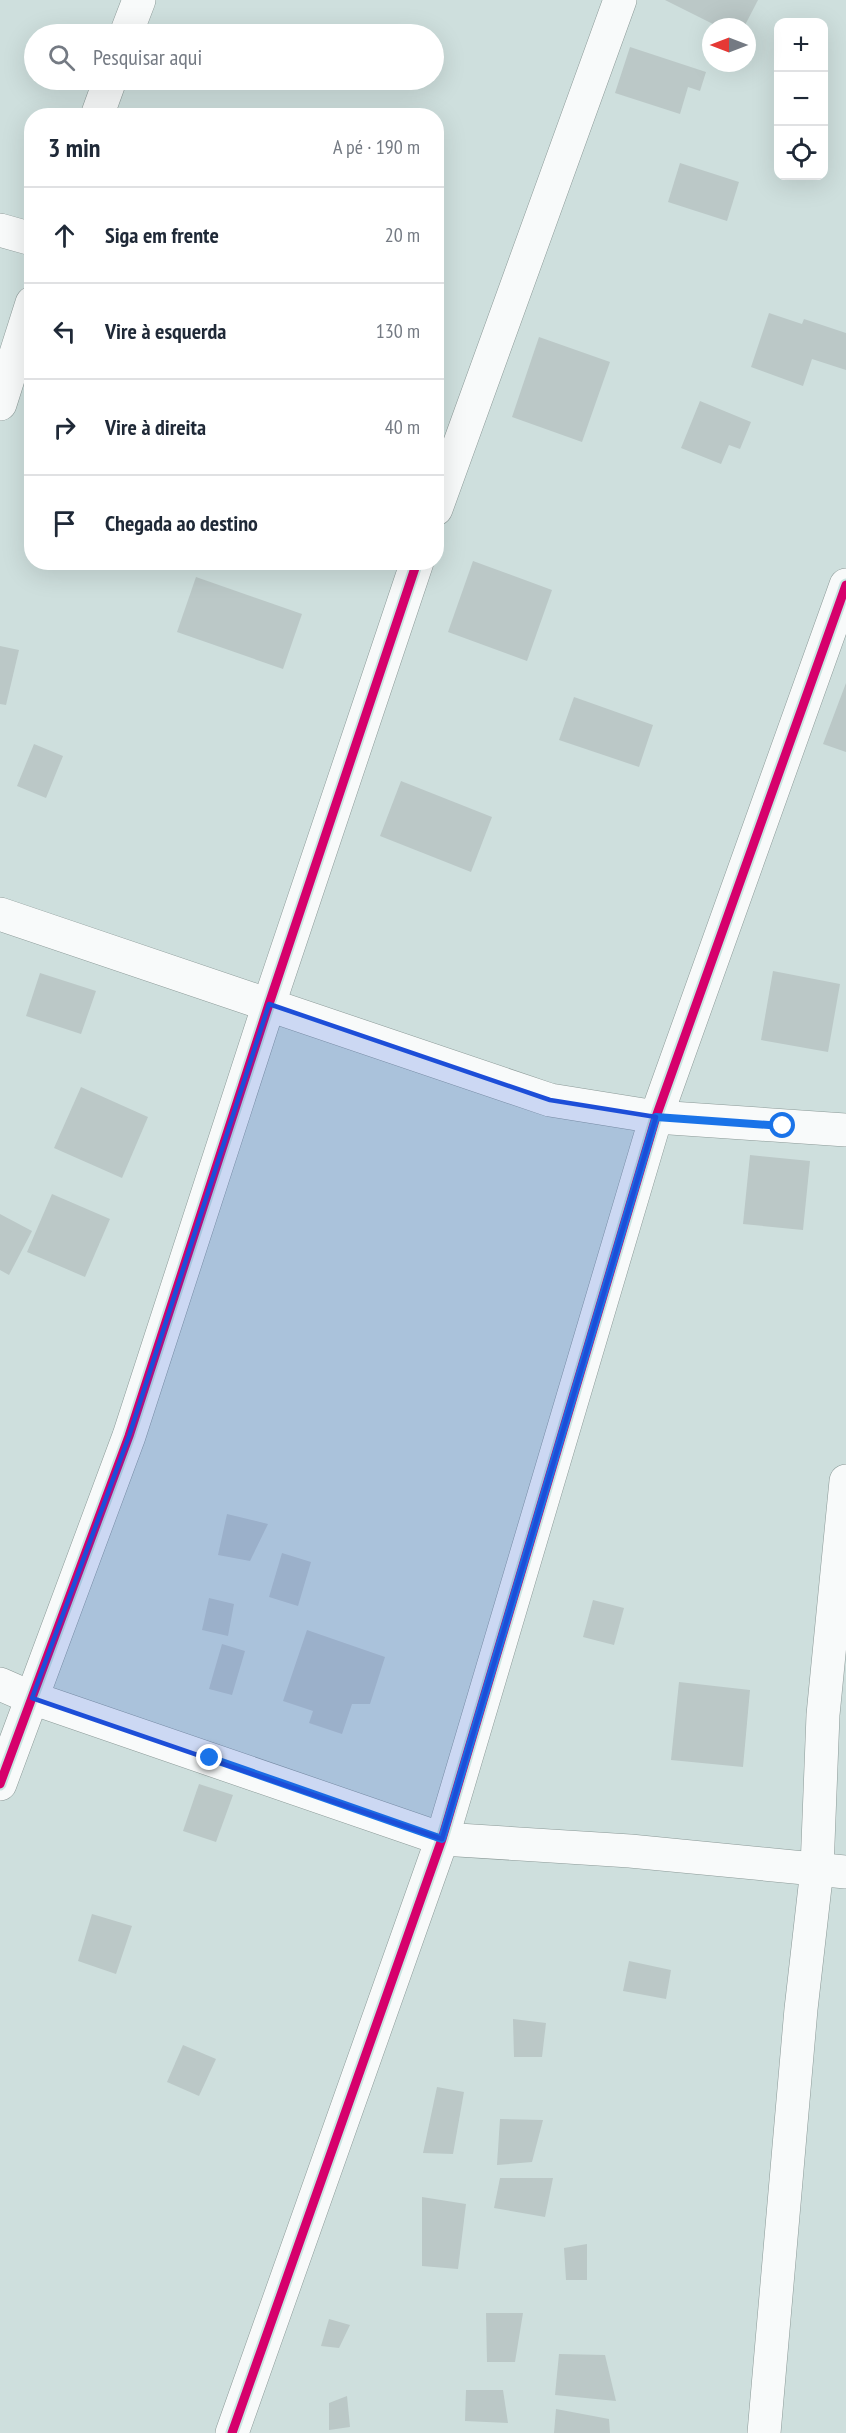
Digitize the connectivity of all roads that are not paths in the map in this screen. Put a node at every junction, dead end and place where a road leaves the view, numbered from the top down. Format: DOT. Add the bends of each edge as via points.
graph roads {
  1 [pos="139,0"];
  2 [pos="620,0"];
  3 [pos="130,24"];
  4 [pos="106,90"];
  5 [pos="99,108"];
  6 [pos="0,230"];
  7 [pos="24,237"];
  8 [pos="24,328"];
  9 [pos="0,404"];
  10 [pos="444,487"];
  11 [pos="414,570"];
  12 [pos="846,585"];
  13 [pos="0,914"];
  14 [pos="268,1004"];
  15 [pos="656,1117"];
  16 [pos="846,1130"];
  17 [pos="846,1481"];
  18 [pos="0,1684"];
  19 [pos="32,1698"];
  20 [pos="0,1784"];
  21 [pos="442,1839"];
  22 [pos="831,1870"];
  23 [pos="232,2433"];
  24 [pos="764,2433"];
  1 -- 3 [label="street"];
  2 -- 10 [label="street"];
  4 -- 5 [label="street"];
  6 -- 7 [label="street"];
  8 -- 9 [label="street"];
  11 -- 14 [label="street"];
  12 -- 15 [label="street"];
  13 -- 14 [label="street"];
  14 -- 15 [label="street" via="550,1100"];
  14 -- 19 [label="street" via="129,1436"];
  15 -- 16 [label="street"];
  15 -- 21 [label="street"];
  17 -- 22 [label="street" via="823,1715"];
  18 -- 19 [label="street"];
  19 -- 20 [label="street"];
  19 -- 21 [label="street"];
  21 -- 22 [label="street"];
  21 -- 23 [label="street"];
  22 -- 24 [label="street" via="801,2009"];
}
